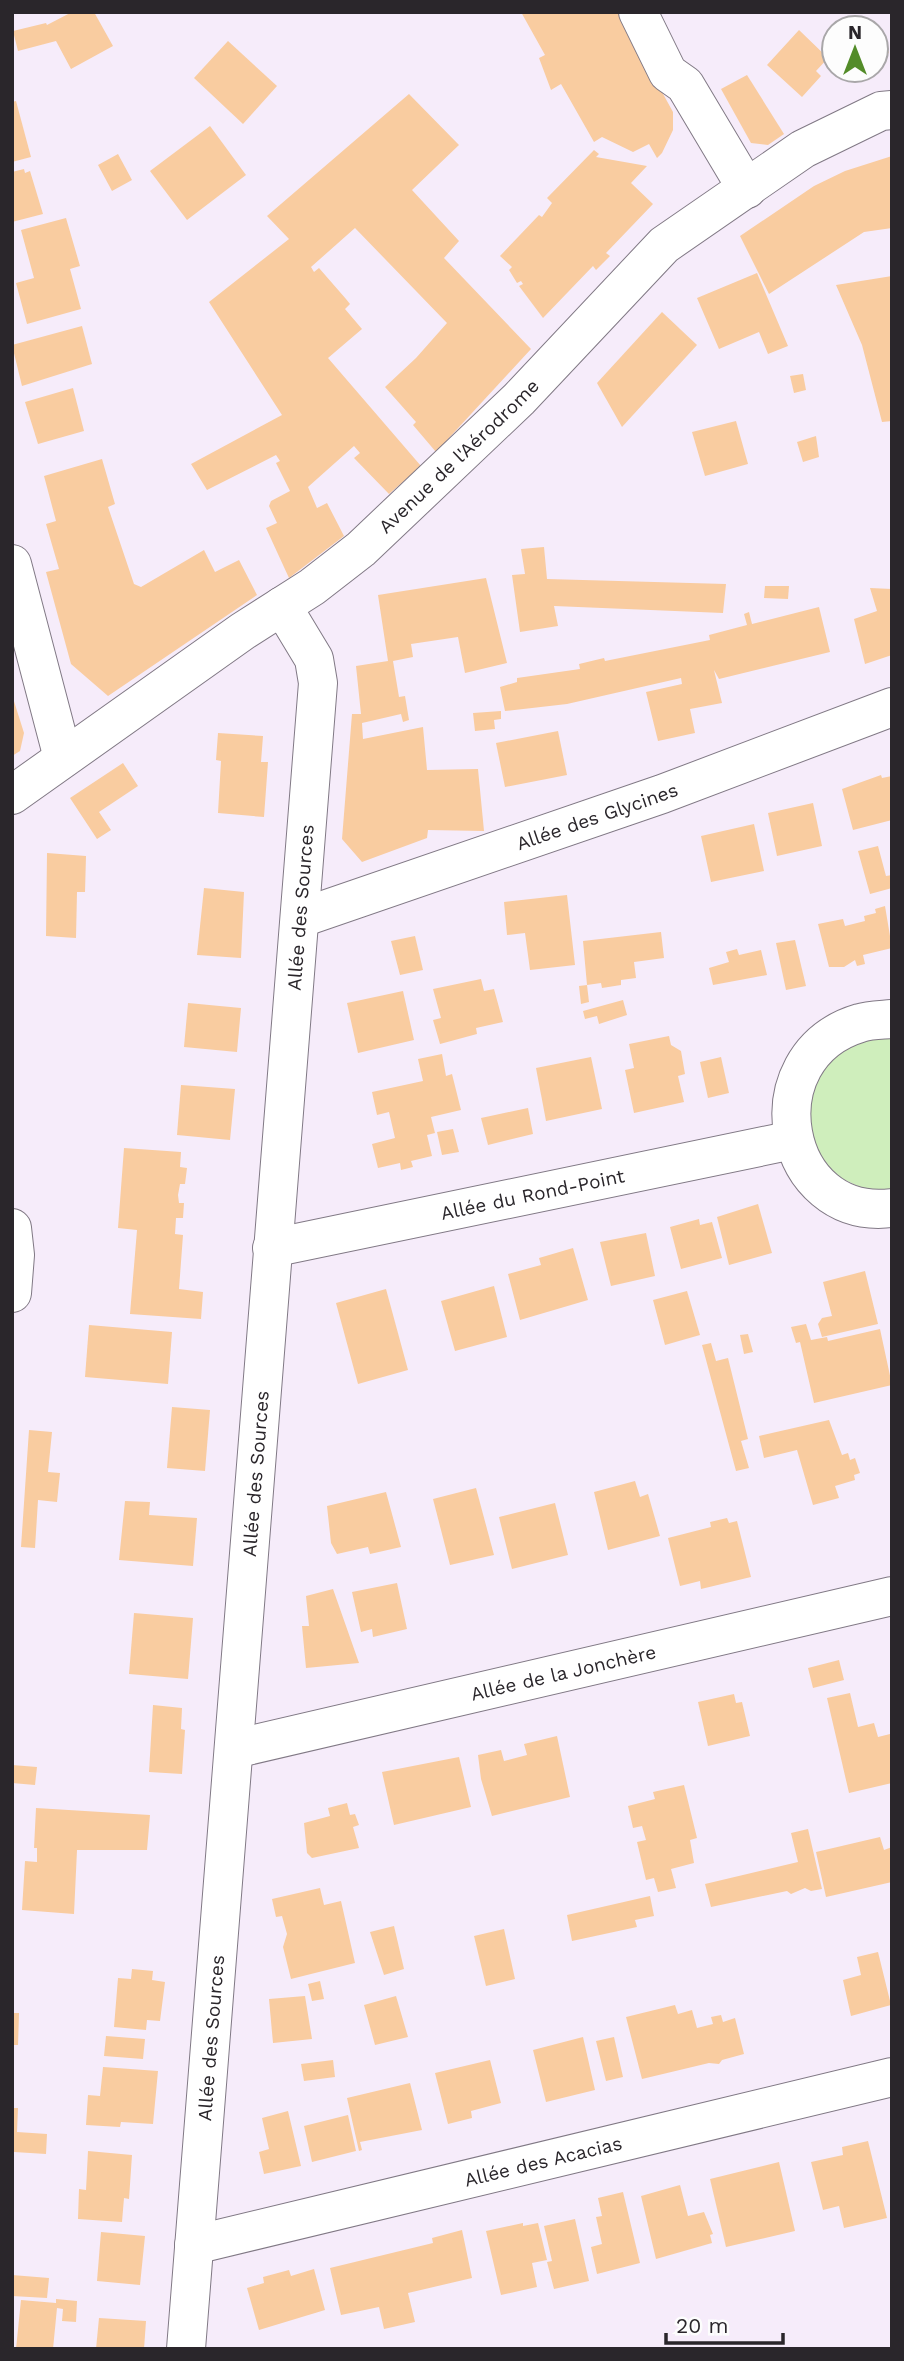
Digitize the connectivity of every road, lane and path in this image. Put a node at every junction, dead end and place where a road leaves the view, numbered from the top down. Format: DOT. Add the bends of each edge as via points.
graph roads {
  1 [pos="638,12"];
  2 [pos="888,105"];
  3 [pos="747,189"];
  4 [pos="12,564"];
  5 [pos="282,606"];
  6 [pos="892,708"];
  7 [pos="63,758"];
  8 [pos="12,795"];
  9 [pos="301,918"];
  10 [pos="892,1019"];
  11 [pos="793,1140"];
  12 [pos="892,1208"];
  13 [pos="12,1228"];
  14 [pos="272,1248"];
  15 [pos="12,1293"];
  16 [pos="892,1596"];
  17 [pos="234,1749"];
  18 [pos="892,2077"];
  19 [pos="194,2245"];
  20 [pos="186,2349"];
  1 -- 3 [label="street" via="668,73 685,85"];
  2 -- 3 [label="street, Avenue de l'Aérodrome" via="803,149"];
  3 -- 5 [label="street, Avenue de l'Aérodrome" via="664,245 437,480 361,549"];
  4 -- 7 [label="street"];
  5 -- 7 [label="street, Avenue de l'Aérodrome"];
  5 -- 9 [label="street, Allée des Sources" via="314,659 318,683"];
  6 -- 9 [label="street, Allée des Glycines" via="662,794"];
  7 -- 8 [label="street, Avenue de l'Aérodrome"];
  9 -- 14 [label="street, Allée des Sources"];
  10 -- 11 [label="street" via="862,1022 833,1034 811,1054 795,1080 789,1110"];
  11 -- 12 [label="street" via="805,1167 825,1189 852,1204"];
  11 -- 14 [label="street, Allée du Rond-Point"];
  13 -- 15 [label="street"];
  14 -- 17 [label="street, Allée des Sources"];
  16 -- 17 [label="street, Allée de la Jonchère"];
  17 -- 19 [label="street, Allée des Sources"];
  18 -- 19 [label="street, Allée des Acacias"];
  19 -- 20 [label="street, Allée des Sources"];
}
